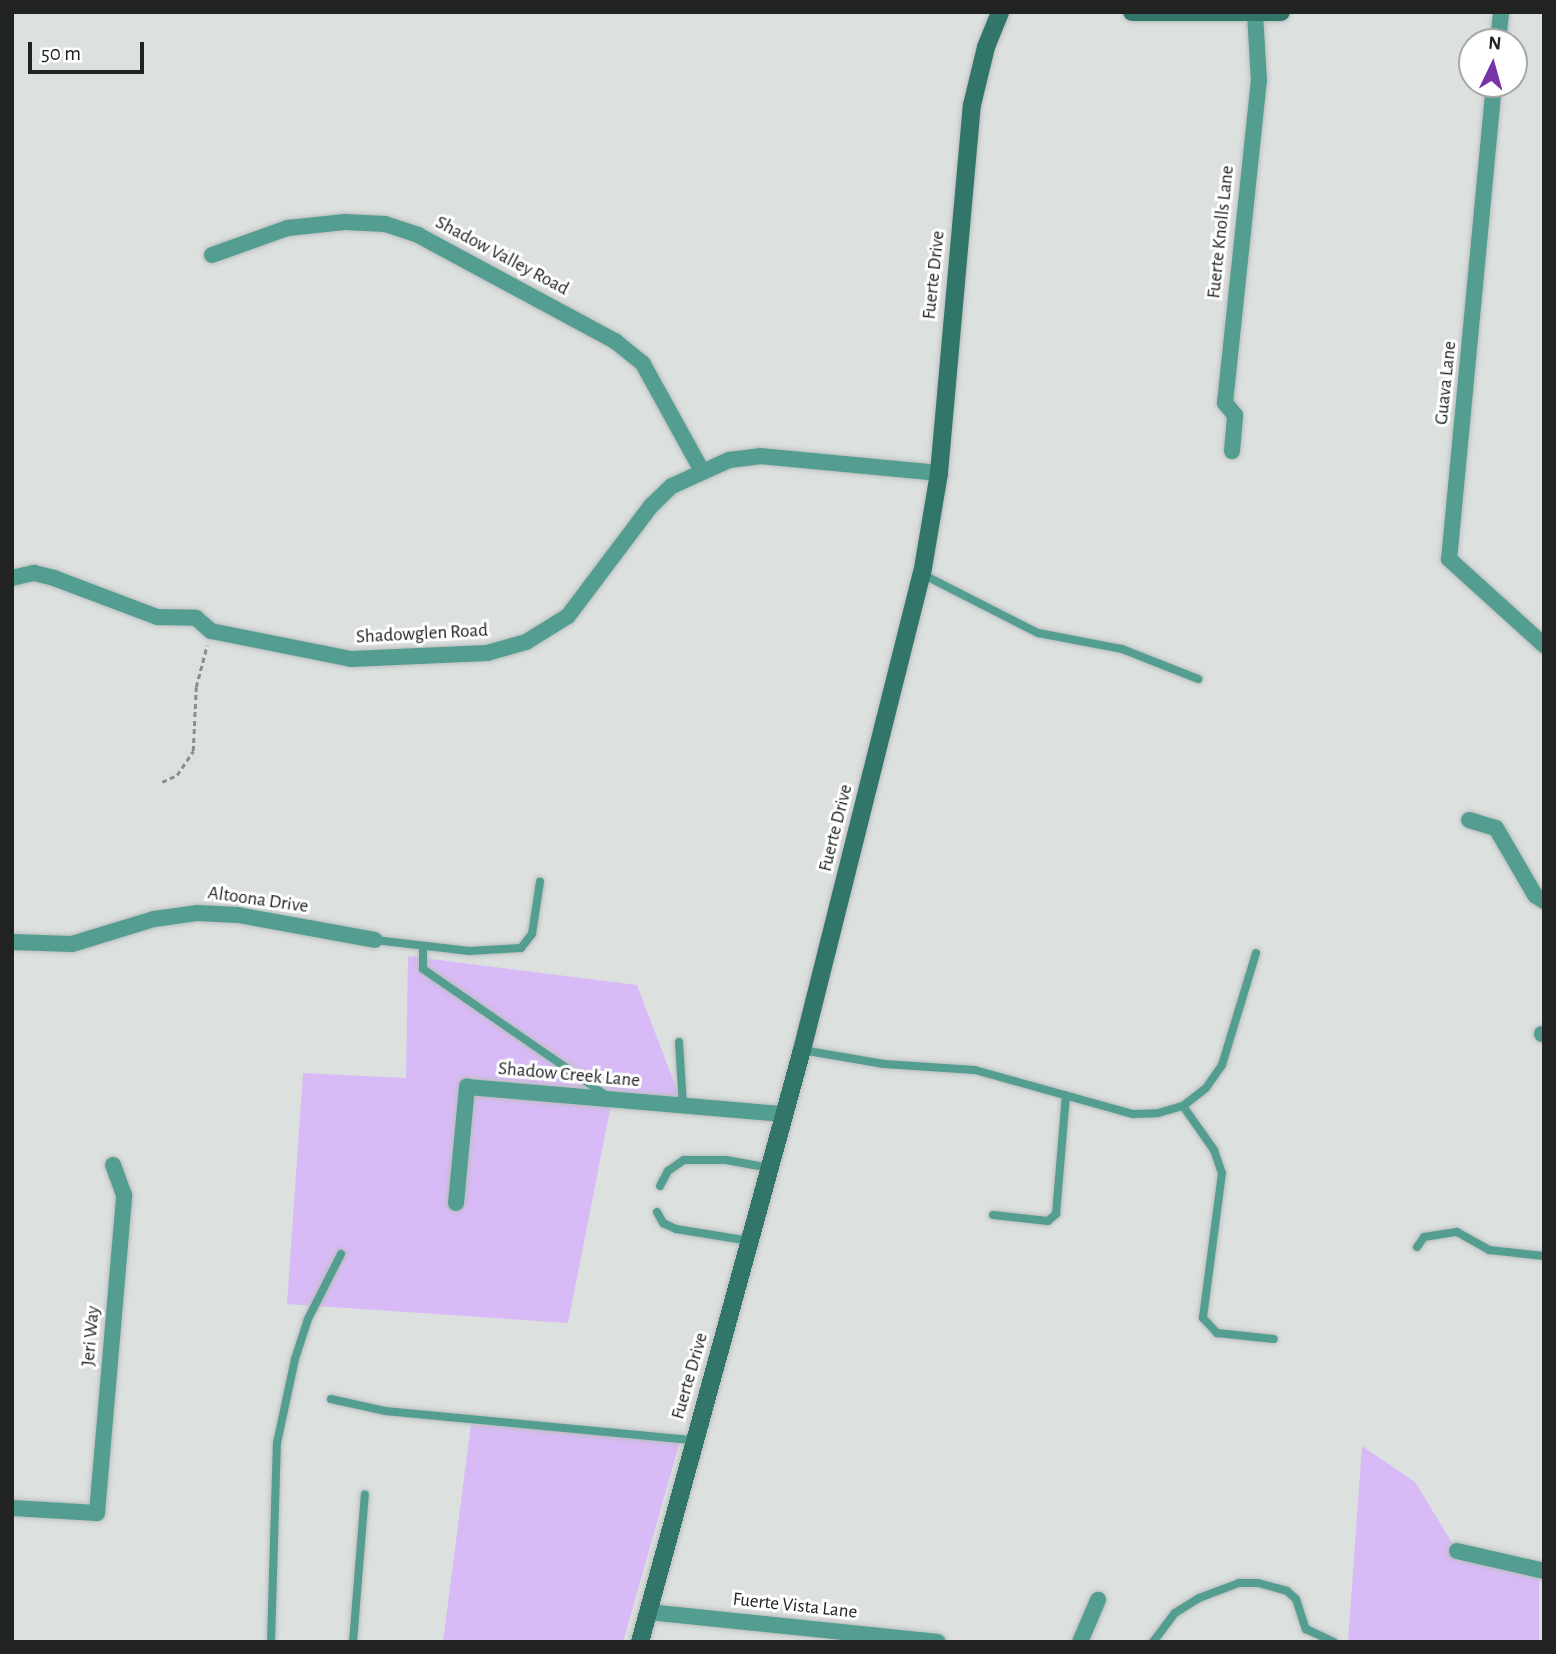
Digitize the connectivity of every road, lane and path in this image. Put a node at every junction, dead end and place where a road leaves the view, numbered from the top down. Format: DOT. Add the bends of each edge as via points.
graph roads {
  1 [pos="1000,12"];
  2 [pos="1132,12"];
  3 [pos="1281,12"];
  4 [pos="1255,14"];
  5 [pos="1493,98"];
  6 [pos="212,255"];
  7 [pos="1232,451"];
  8 [pos="702,471"];
  9 [pos="939,474"];
  10 [pos="922,574"];
  11 [pos="12,578"];
  12 [pos="211,631"];
  13 [pos="1544,645"];
  14 [pos="1198,679"];
  15 [pos="162,782"];
  16 [pos="1469,820"];
  17 [pos="540,882"];
  18 [pos="1544,901"];
  19 [pos="375,940"];
  20 [pos="12,942"];
  21 [pos="422,946"];
  22 [pos="1256,953"];
  23 [pos="679,1042"];
  24 [pos="802,1050"];
  25 [pos="1066,1095"];
  26 [pos="612,1099"];
  27 [pos="683,1105"];
  28 [pos="1183,1106"];
  29 [pos="784,1114"];
  30 [pos="113,1165"];
  31 [pos="770,1168"];
  32 [pos="660,1186"];
  33 [pos="456,1203"];
  34 [pos="657,1212"];
  35 [pos="993,1215"];
  36 [pos="750,1241"];
  37 [pos="1417,1247"];
  38 [pos="341,1254"];
  39 [pos="1544,1256"];
  40 [pos="1274,1339"];
  41 [pos="331,1399"];
  42 [pos="694,1440"];
  43 [pos="365,1494"];
  44 [pos="12,1508"];
  45 [pos="1457,1551"];
  46 [pos="1544,1570"];
  47 [pos="1098,1600"];
  48 [pos="649,1612"];
  49 [pos="271,1642"];
  50 [pos="353,1642"];
  51 [pos="640,1642"];
  52 [pos="937,1642"];
  53 [pos="1080,1642"];
  54 [pos="1153,1642"];
  55 [pos="1334,1642"];
  1 -- 9 [label="street, Fuerte Drive" via="972,106"];
  2 -- 4 [label="street"];
  3 -- 4 [label="street"];
  4 -- 7 [label="street, Fuerte Knolls Lane" via="1259,81 1225,403 1235,415"];
  5 -- 13 [label="street, Guava Lane" via="1449,559"];
  6 -- 8 [label="street, Shadow Valley Road" via="288,228 345,222 384,224 418,235 615,341 643,363"];
  8 -- 9 [label="street, Shadowglen Road" via="729,460 760,456"];
  8 -- 12 [label="street, Shadowglen Road" via="672,485 651,506 574,610 541,635 513,646 487,653 351,659"];
  9 -- 10 [label="street, Fuerte Drive"];
  10 -- 14 [label="lane" via="1038,633 1122,649"];
  10 -- 24 [label="street, Fuerte Drive"];
  11 -- 12 [label="street, Shadowglen Road" via="34,573 54,578 157,617 195,618"];
  12 -- 15 [label="path" via="196,687 193,751 177,775"];
  16 -- 18 [label="street" via="1496,828 1535,895"];
  17 -- 21 [label="lane" via="532,934 521,948 469,951"];
  19 -- 20 [label="street, Altoona Drive" via="238,915 197,913 154,919 72,944"];
  19 -- 21 [label="lane"];
  21 -- 26 [label="lane" via="423,968"];
  22 -- 28 [label="lane" via="1222,1065 1206,1088"];
  23 -- 27 [label="lane"];
  24 -- 25 [label="lane" via="884,1064 975,1070"];
  24 -- 29 [label="street, Fuerte Drive"];
  25 -- 28 [label="lane" via="1133,1114"];
  25 -- 35 [label="lane" via="1056,1214 1048,1221"];
  26 -- 27 [label="street, Shadow Creek Lane"];
  26 -- 33 [label="street, Shadow Creek Lane" via="467,1087"];
  27 -- 29 [label="street, Shadow Creek Lane"];
  28 -- 40 [label="lane" via="1214,1150 1222,1173 1203,1318 1217,1333"];
  29 -- 31 [label="street, Fuerte Drive"];
  30 -- 44 [label="street, Jeri Way" via="124,1195 97,1513"];
  31 -- 32 [label="lane" via="706,1158 684,1160 668,1171"];
  31 -- 36 [label="street, Fuerte Drive"];
  34 -- 36 [label="lane" via="663,1223 676,1229"];
  36 -- 42 [label="street, Fuerte Drive"];
  37 -- 39 [label="lane" via="1424,1237 1457,1231 1489,1250"];
  38 -- 49 [label="lane" via="308,1319 278,1443"];
  41 -- 42 [label="lane" via="385,1411"];
  42 -- 48 [label="street, Fuerte Drive"];
  43 -- 50 [label="lane"];
  45 -- 46 [label="street"];
  47 -- 53 [label="street"];
  48 -- 51 [label="street, Fuerte Drive"];
  48 -- 52 [label="street, Fuerte Vista Lane"];
  54 -- 55 [label="lane" via="1175,1614 1199,1598 1238,1583 1258,1583 1287,1591 1296,1599 1306,1629"];
}
